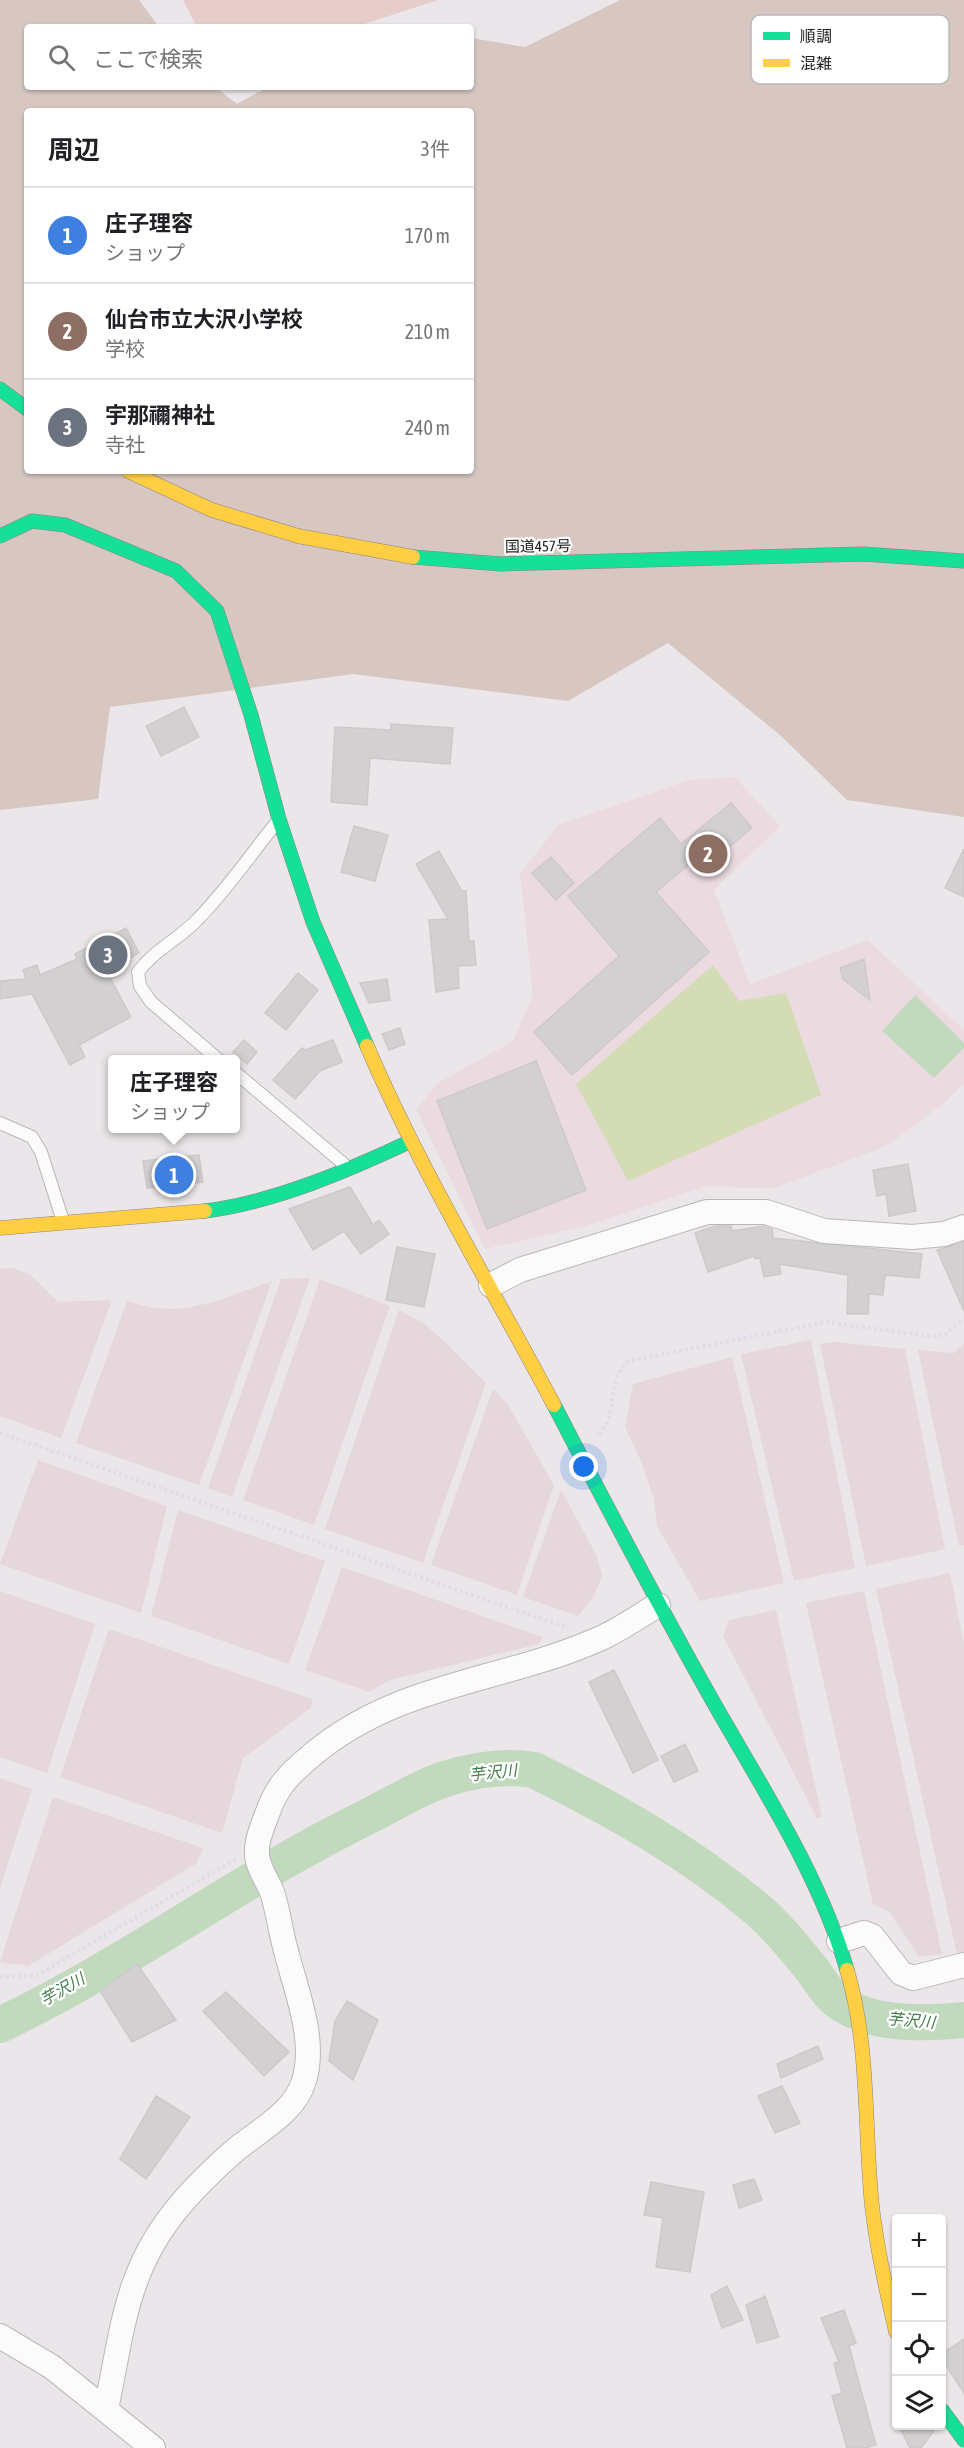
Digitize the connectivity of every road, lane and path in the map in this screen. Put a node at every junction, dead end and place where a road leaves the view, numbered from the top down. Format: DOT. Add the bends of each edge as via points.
graph roads {
  1 [pos="0,389"];
  2 [pos="24,407"];
  3 [pos="134,474"];
  4 [pos="0,536"];
  5 [pos="964,561"];
  6 [pos="279,819"];
  7 [pos="214,1055"];
  8 [pos="240,1076"];
  9 [pos="0,1123"];
  10 [pos="411,1141"];
  11 [pos="348,1168"];
  12 [pos="64,1223"];
  13 [pos="964,1227"];
  14 [pos="0,1228"];
  15 [pos="491,1286"];
  16 [pos="964,1318"];
  17 [pos="0,1433"];
  18 [pos="574,1447"];
  19 [pos="658,1605"];
  20 [pos="600,1639"];
  21 [pos="257,1853"];
  22 [pos="839,1941"];
  23 [pos="964,1965"];
  24 [pos="0,1977"];
  25 [pos="895,2322"];
  26 [pos="0,2336"];
  27 [pos="106,2409"];
  28 [pos="946,2415"];
  29 [pos="964,2440"];
  30 [pos="153,2448"];
  1 -- 2 [label="main road"];
  3 -- 5 [label="main road, 国道457号" via="212,510 298,536 394,555 501,564 862,554"];
  4 -- 6 [label="main road" via="32,521 65,525 176,571 198,590 217,611"];
  6 -- 7 [label="lane" via="198,920 150,955 138,972 140,986 151,1002"];
  6 -- 10 [label="main road" via="314,922"];
  8 -- 11 [label="lane"];
  9 -- 12 [label="lane" via="32,1137 41,1152"];
  10 -- 11 [label="main road"];
  10 -- 15 [label="main road"];
  11 -- 12 [label="main road" via="226,1208"];
  12 -- 14 [label="main road"];
  13 -- 15 [label="street" via="944,1234 912,1237 824,1231 766,1212 707,1212 520,1270"];
  15 -- 18 [label="main road"];
  16 -- 18 [label="path" via="946,1334 936,1337 825,1322 629,1361 619,1369 615,1380 609,1420 597,1437"];
  17 -- 20 [label="path"];
  18 -- 19 [label="main road"];
  19 -- 20 [label="street"];
  19 -- 22 [label="main road" via="795,1846"];
  20 -- 21 [label="street" via="424,1694 371,1714 326,1742 286,1777 273,1797"];
  21 -- 24 [label="path" via="37,1975"];
  21 -- 27 [label="street" via="272,1893 306,2032 304,2083 287,2110 234,2151 165,2224 139,2268 127,2302"];
  22 -- 23 [label="street" via="864,1933 872,1936 901,1973 913,1978"];
  22 -- 25 [label="main road" via="861,2036 872,2205 881,2272"];
  26 -- 27 [label="street" via="52,2367"];
  27 -- 30 [label="street"];
  28 -- 29 [label="main road"];
}
